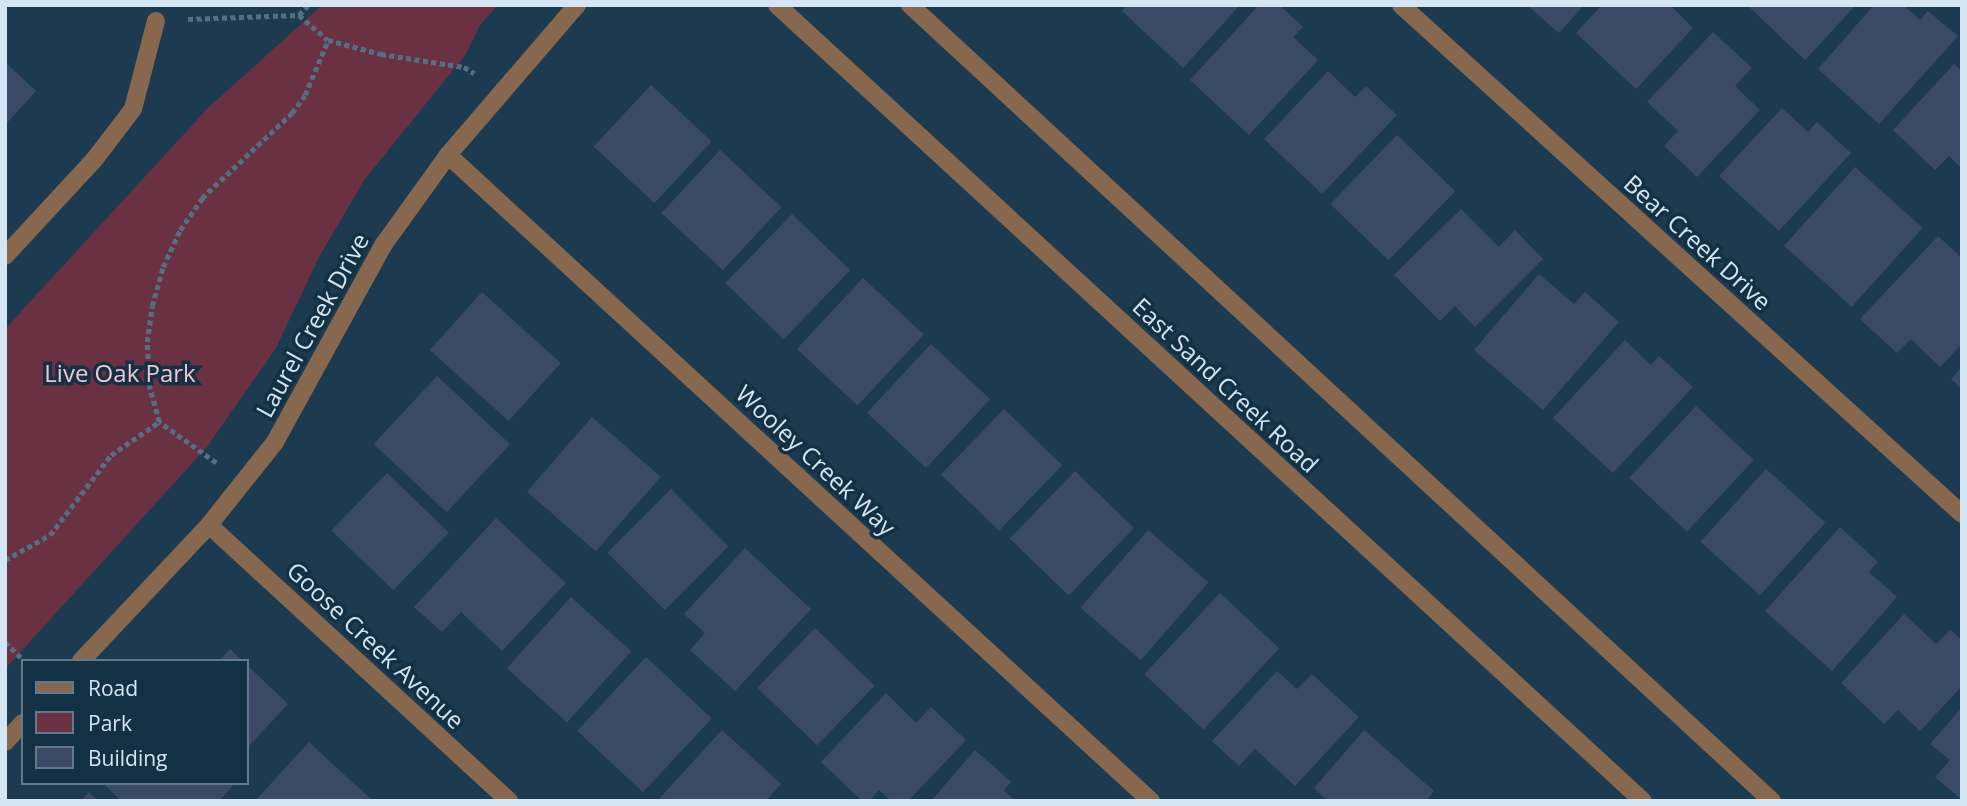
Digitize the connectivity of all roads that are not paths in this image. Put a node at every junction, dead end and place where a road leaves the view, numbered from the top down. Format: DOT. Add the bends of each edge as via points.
graph roads {
  1 [pos="577,5"];
  2 [pos="777,5"];
  3 [pos="910,5"];
  4 [pos="1401,5"];
  5 [pos="156,21"];
  6 [pos="448,155"];
  7 [pos="5,256"];
  8 [pos="1962,514"];
  9 [pos="209,525"];
  10 [pos="83,659"];
  11 [pos="21,725"];
  12 [pos="5,742"];
  13 [pos="509,801"];
  14 [pos="1151,801"];
  15 [pos="1643,801"];
  16 [pos="1772,801"];
  1 -- 6 [label="street, Laurel Creek Drive"];
  2 -- 15 [label="street, East Sand Creek Road"];
  3 -- 16 [label="street"];
  4 -- 8 [label="street, Bear Creek Drive"];
  5 -- 7 [label="street" via="133,109 94,160"];
  6 -- 9 [label="street, Laurel Creek Drive" via="384,244 275,442"];
  6 -- 14 [label="street, Wooley Creek Way"];
  9 -- 10 [label="street, Laurel Creek Drive"];
  9 -- 13 [label="street, Goose Creek Avenue"];
  11 -- 12 [label="street"];
}
